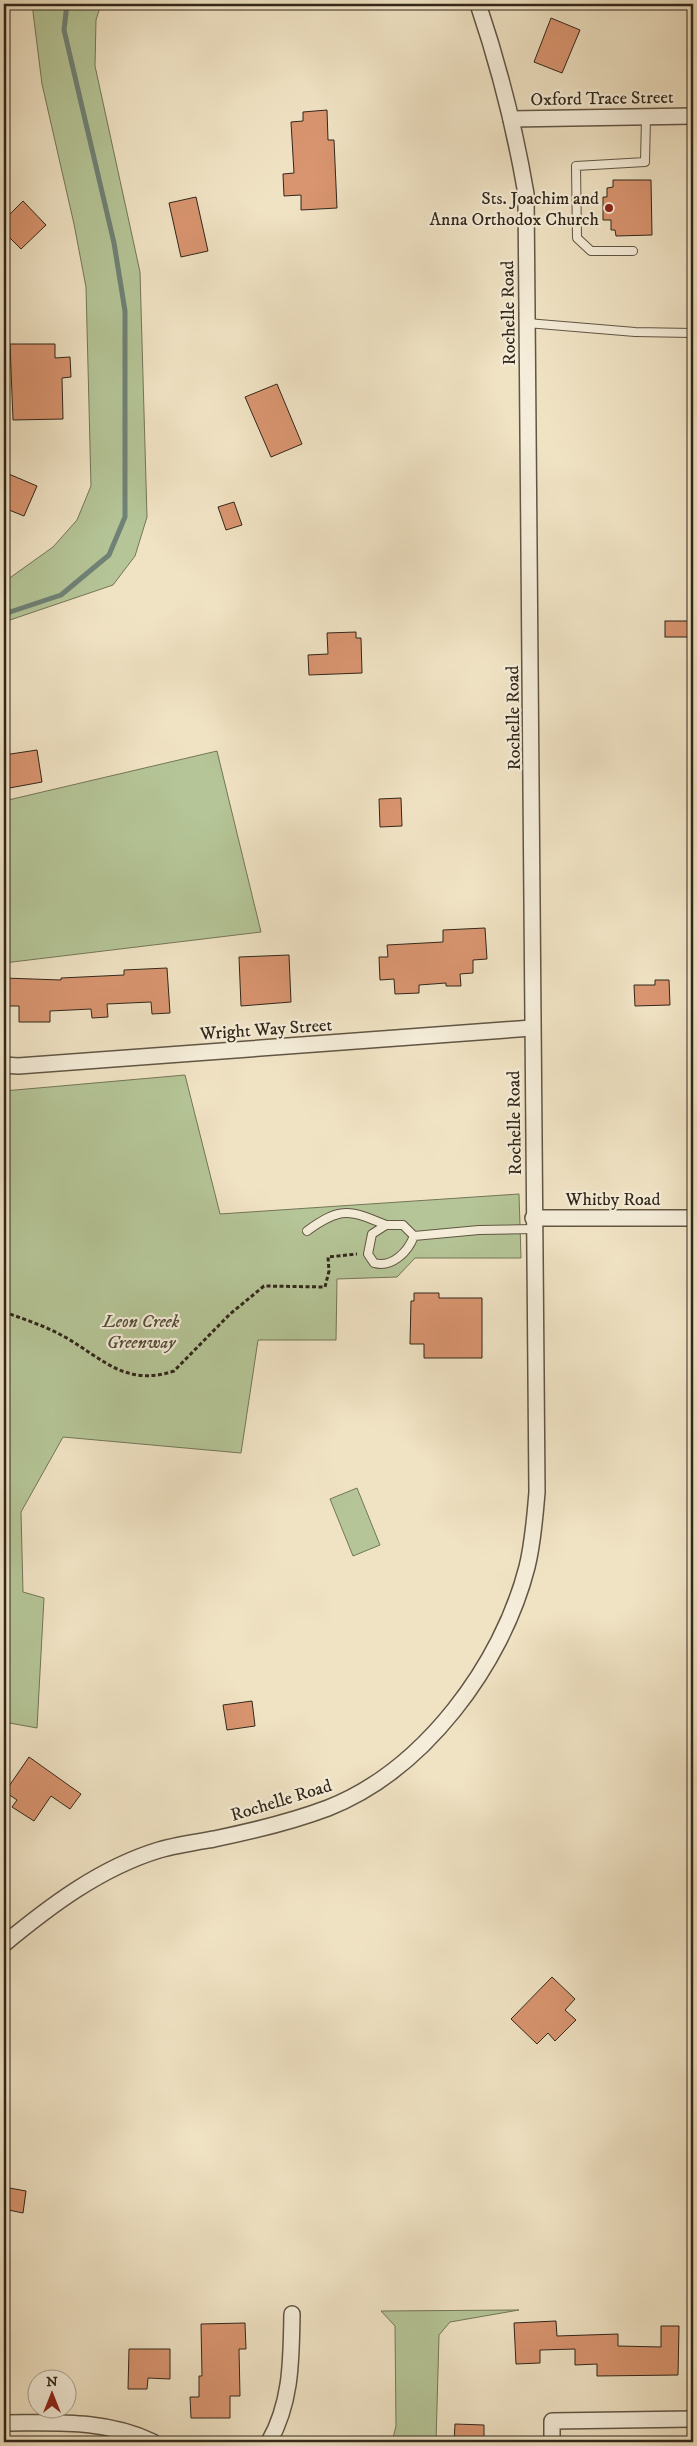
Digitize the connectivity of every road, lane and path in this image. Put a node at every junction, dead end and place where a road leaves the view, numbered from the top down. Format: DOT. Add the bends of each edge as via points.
graph roads {
  1 [pos="483,6"];
  2 [pos="646,116"];
  3 [pos="693,116"];
  4 [pos="511,118"];
  5 [pos="634,251"];
  6 [pos="527,323"];
  7 [pos="693,333"];
  8 [pos="532,1028"];
  9 [pos="4,1065"];
  10 [pos="693,1218"];
  11 [pos="533,1224"];
  12 [pos="386,1225"];
  13 [pos="307,1231"];
  14 [pos="414,1236"];
  15 [pos="368,1254"];
  16 [pos="4,1312"];
  17 [pos="4,1944"];
  18 [pos="292,2314"];
  19 [pos="693,2420"];
  20 [pos="4,2423"];
  21 [pos="153,2442"];
  22 [pos="269,2442"];
  23 [pos="552,2442"];
  1 -- 4 [label="street, Rochelle Road"];
  2 -- 3 [label="street, Oxford Trace Street"];
  2 -- 4 [label="street, Oxford Trace Street"];
  2 -- 5 [label="lane" via="645,162 576,166 577,238 591,251"];
  4 -- 6 [label="street, Rochelle Road" via="526,194"];
  6 -- 7 [label="lane"];
  6 -- 8 [label="street, Rochelle Road"];
  8 -- 9 [label="street, Wright Way Street"];
  8 -- 11 [label="street, Rochelle Road"];
  10 -- 11 [label="street, Whitby Road"];
  11 -- 14 [label="lane"];
  11 -- 17 [label="street, Rochelle Road" via="537,1492 534,1525 527,1566 514,1606 477,1679 426,1740 394,1770 359,1792 308,1815 261,1829 159,1850 119,1865 54,1904"];
  12 -- 13 [label="lane" via="355,1212 340,1213"];
  12 -- 14 [label="lane" via="403,1225"];
  12 -- 15 [label="lane" via="372,1234"];
  14 -- 15 [label="lane" via="410,1247 382,1266 374,1264"];
  15 -- 16 [label="path" via="328,1257 325,1286 264,1286 230,1314 174,1371 161,1375 133,1376 64,1337"];
  18 -- 22 [label="street" via="288,2395"];
  19 -- 23 [label="street" via="552,2421"];
  20 -- 21 [label="street" via="82,2422 124,2431"];
}
